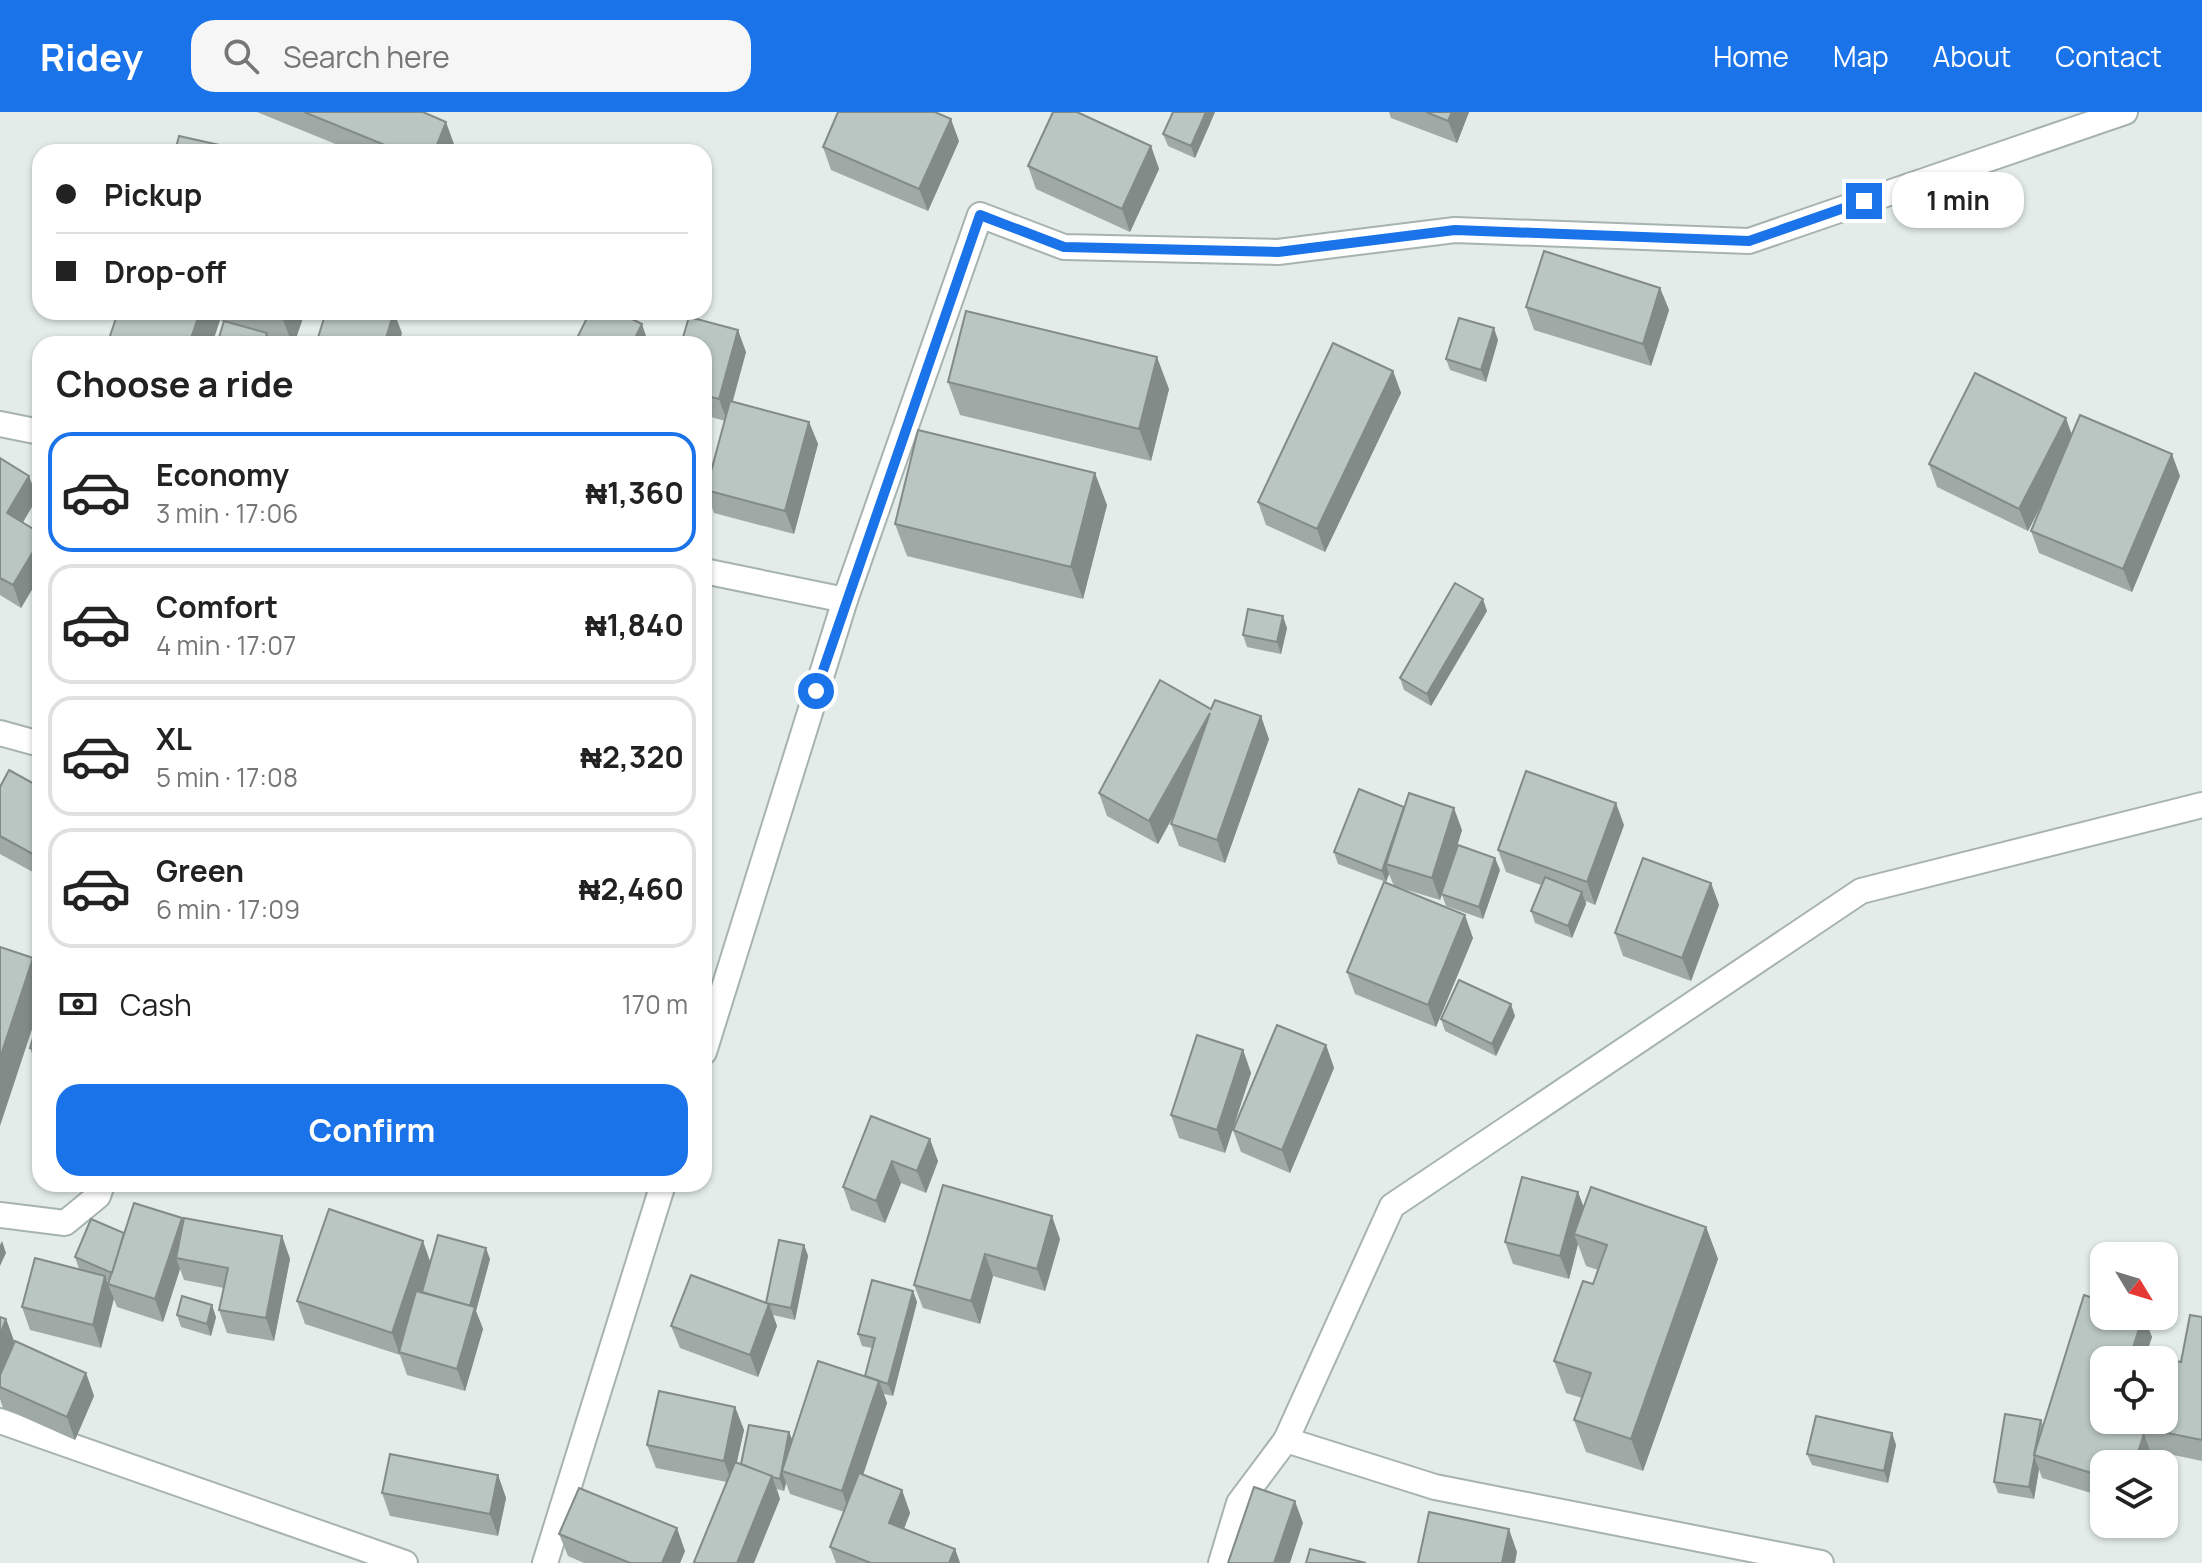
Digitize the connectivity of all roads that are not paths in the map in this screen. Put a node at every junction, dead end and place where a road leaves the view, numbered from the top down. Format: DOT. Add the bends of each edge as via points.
graph roads {
  1 [pos="2125,112"];
  2 [pos="0,424"];
  3 [pos="32,430"];
  4 [pos="712,573"];
  5 [pos="845,600"];
  6 [pos="0,733"];
  7 [pos="32,742"];
  8 [pos="2202,805"];
  9 [pos="712,1026"];
  10 [pos="99,1192"];
  11 [pos="661,1192"];
  12 [pos="0,1215"];
  13 [pos="0,1421"];
  14 [pos="1286,1440"];
  15 [pos="405,1563"];
  16 [pos="545,1563"];
  17 [pos="1221,1563"];
  18 [pos="1821,1563"];
  1 -- 5 [label="street" via="1749,241 1455,230 1278,252 1064,247 980,215"];
  2 -- 3 [label="street"];
  4 -- 5 [label="street"];
  5 -- 9 [label="street"];
  6 -- 7 [label="street"];
  8 -- 14 [label="street" via="1861,891 1392,1206"];
  10 -- 12 [label="street" via="65,1223"];
  11 -- 16 [label="street"];
  13 -- 15 [label="street"];
  14 -- 17 [label="street" via="1239,1503"];
  14 -- 18 [label="street" via="1435,1487"];
}
